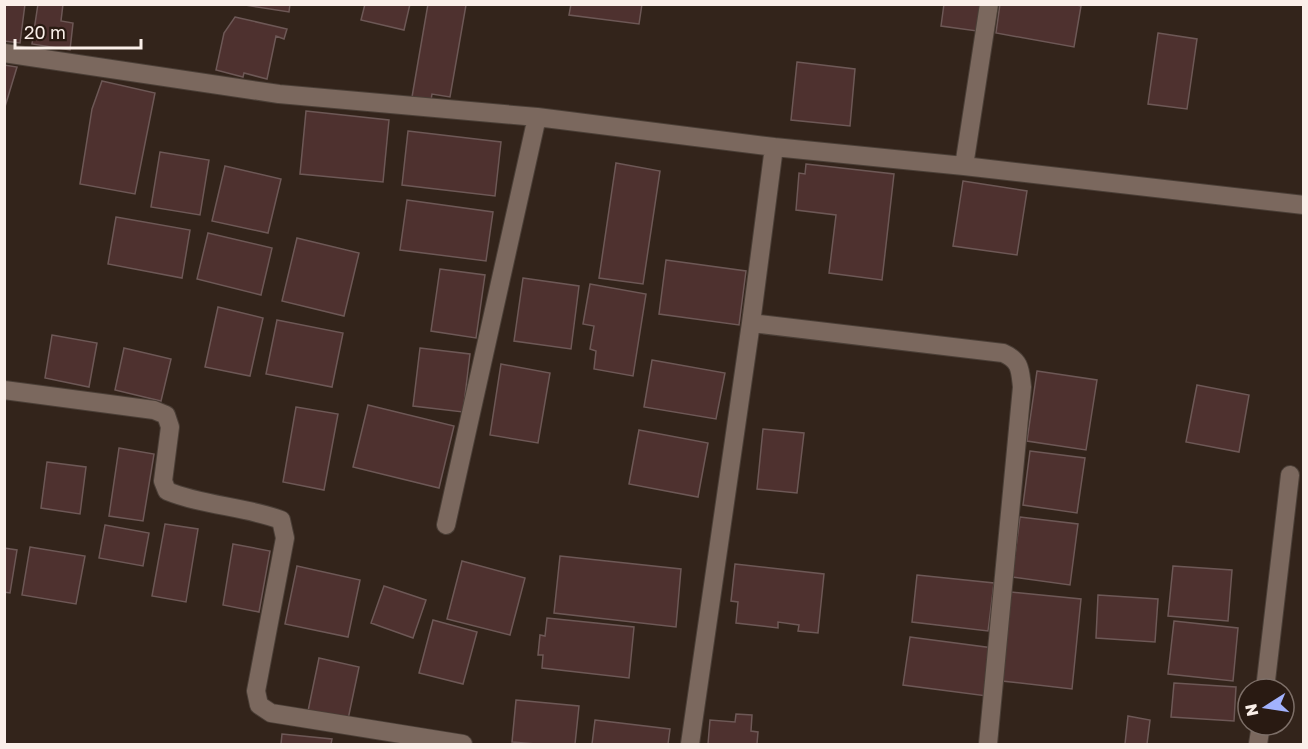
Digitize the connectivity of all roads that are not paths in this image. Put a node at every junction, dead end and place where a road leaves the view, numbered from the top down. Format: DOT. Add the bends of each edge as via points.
graph roads {
  1 [pos="989,4"];
  2 [pos="4,53"];
  3 [pos="537,117"];
  4 [pos="774,147"];
  5 [pos="964,166"];
  6 [pos="1304,205"];
  7 [pos="751,323"];
  8 [pos="4,390"];
  9 [pos="1290,475"];
  10 [pos="446,525"];
  11 [pos="1266,677"];
  12 [pos="463,744"];
  13 [pos="690,744"];
  14 [pos="988,744"];
  1 -- 5 [label="street"];
  2 -- 3 [label="street" via="279,94"];
  3 -- 4 [label="street"];
  3 -- 10 [label="street"];
  4 -- 5 [label="street"];
  4 -- 7 [label="street"];
  5 -- 6 [label="street"];
  7 -- 13 [label="street"];
  7 -- 14 [label="street" via="1003,353 1019,366 1022,387"];
  8 -- 12 [label="street" via="154,410 166,415 170,427 163,481 167,491 281,520 285,538 256,691 259,705 271,713"];
  9 -- 11 [label="street"];
}
